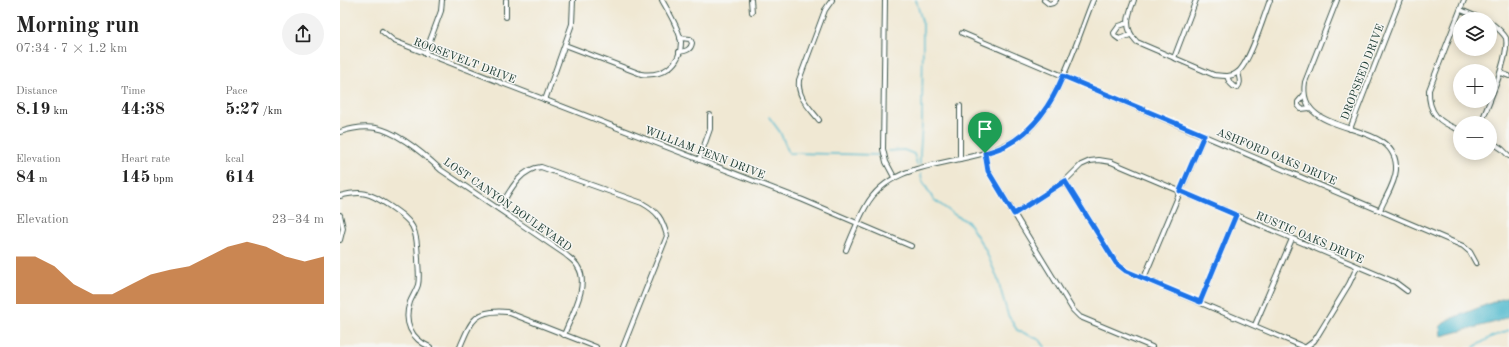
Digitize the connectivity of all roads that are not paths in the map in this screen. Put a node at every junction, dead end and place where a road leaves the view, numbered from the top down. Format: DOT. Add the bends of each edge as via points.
graph roads {
  1 [pos="442,0"];
  2 [pos="506,0"];
  3 [pos="573,0"];
  4 [pos="662,0"];
  5 [pos="751,0"];
  6 [pos="832,0"];
  7 [pos="886,0"];
  8 [pos="1044,0"];
  9 [pos="1056,0"];
  10 [pos="1093,0"];
  11 [pos="1134,0"];
  12 [pos="1196,0"];
  13 [pos="1270,0"];
  14 [pos="1337,0"];
  15 [pos="1400,0"];
  16 [pos="1464,0"];
  17 [pos="1460,10"];
  18 [pos="752,12"];
  19 [pos="1465,12"];
  20 [pos="506,17"];
  21 [pos="1128,23"];
  22 [pos="1497,28"];
  23 [pos="382,31"];
  24 [pos="962,33"];
  25 [pos="1130,35"];
  26 [pos="680,38"];
  27 [pos="565,44"];
  28 [pos="679,52"];
  29 [pos="425,54"];
  30 [pos="1174,58"];
  31 [pos="1238,72"];
  32 [pos="1501,73"];
  33 [pos="1063,76"];
  34 [pos="1227,76"];
  35 [pos="1509,76"];
  36 [pos="1497,83"];
  37 [pos="1304,95"];
  38 [pos="545,100"];
  39 [pos="960,106"];
  40 [pos="1310,108"];
  41 [pos="710,115"];
  42 [pos="819,120"];
  43 [pos="1453,128"];
  44 [pos="1350,129"];
  45 [pos="340,132"];
  46 [pos="1204,135"];
  47 [pos="1497,146"];
  48 [pos="985,153"];
  49 [pos="1509,156"];
  50 [pos="960,159"];
  51 [pos="699,160"];
  52 [pos="894,177"];
  53 [pos="1065,181"];
  54 [pos="1180,191"];
  55 [pos="340,196"];
  56 [pos="499,209"];
  57 [pos="1380,210"];
  58 [pos="1014,214"];
  59 [pos="340,215"];
  60 [pos="1236,215"];
  61 [pos="857,223"];
  62 [pos="1292,239"];
  63 [pos="340,240"];
  64 [pos="911,246"];
  65 [pos="846,250"];
  66 [pos="1476,263"];
  67 [pos="1357,267"];
  68 [pos="1144,278"];
  69 [pos="1407,291"];
  70 [pos="1200,302"];
  71 [pos="1255,325"];
  72 [pos="564,335"];
  73 [pos="430,347"];
  74 [pos="460,347"];
  75 [pos="596,347"];
  76 [pos="623,347"];
  77 [pos="1152,347"];
  78 [pos="1305,347"];
  1 -- 29 [label="street" via="441,11"];
  2 -- 20 [label="street"];
  3 -- 27 [label="street" via="572,24"];
  4 -- 26 [label="street"];
  5 -- 18 [label="street"];
  6 -- 42 [label="street" via="825,10 798,85 801,96"];
  7 -- 52 [label="street" via="883,149"];
  8 -- 9 [label="street" via="1049,4"];
  10 -- 33 [label="street"];
  11 -- 21 [label="street"];
  12 -- 30 [label="street"];
  13 -- 31 [label="street" via="1247,60"];
  14 -- 37 [label="street" via="1305,82"];
  15 -- 44 [label="street, DROPSEED DRIVE"];
  16 -- 17 [label="street"];
  17 -- 19 [label="street"];
  17 -- 43 [label="street" via="1429,90 1432,110 1440,120"];
  21 -- 25 [label="street"];
  21 -- 25 [label="street" via="1119,26 1114,32 1119,38"];
  22 -- 32 [label="street" via="1508,45"];
  23 -- 29 [label="street, ROOSEVELT DRIVE" via="394,41"];
  24 -- 33 [label="street, ASHFORD OAKS DRIVE"];
  25 -- 30 [label="street" via="1137,42"];
  26 -- 28 [label="street"];
  26 -- 28 [label="street" via="690,39 692,43 689,50"];
  27 -- 28 [label="street" via="641,74 651,75 662,73 669,68"];
  27 -- 38 [label="street"];
  29 -- 38 [label="street, ROOSEVELT DRIVE"];
  30 -- 34 [label="street" via="1214,75"];
  31 -- 34 [label="street"];
  31 -- 34 [label="street" via="1240,81 1236,88 1230,84"];
  32 -- 35 [label="street"];
  32 -- 36 [label="street"];
  33 -- 46 [label="street, ASHFORD OAKS DRIVE"];
  33 -- 48 [label="street" via="1051,102 1039,119 1005,146"];
  37 -- 40 [label="street"];
  37 -- 40 [label="street" via="1298,105 1300,108"];
  38 -- 51 [label="street, WILLIAM PENN DRIVE"];
  39 -- 50 [label="street"];
  40 -- 44 [label="street" via="1317,116"];
  41 -- 51 [label="street" via="710,129"];
  44 -- 57 [label="street" via="1385,143 1394,157 1394,180"];
  45 -- 56 [label="street, LOST CANYON BOULEVARD" via="365,127 378,128 390,133"];
  46 -- 54 [label="street"];
  46 -- 57 [label="street, ASHFORD OAKS DRIVE"];
  47 -- 49 [label="street"];
  48 -- 50 [label="street"];
  48 -- 58 [label="street" via="988,171"];
  50 -- 52 [label="street" via="904,172"];
  51 -- 61 [label="street, WILLIAM PENN DRIVE"];
  52 -- 61 [label="street" via="871,198"];
  53 -- 54 [label="street, RUSTIC OAKS DRIVE" via="1081,165 1099,160 1111,162"];
  53 -- 58 [label="street, RUSTIC OAKS DRIVE"];
  53 -- 68 [label="street" via="1116,263 1126,271"];
  54 -- 60 [label="street, RUSTIC OAKS DRIVE"];
  54 -- 68 [label="street"];
  55 -- 73 [label="street" via="360,192 368,194 402,214 411,224 417,238 419,273 407,320 414,336"];
  56 -- 72 [label="street, LOST CANYON BOULEVARD" via="578,265 582,274 582,289"];
  56 -- 76 [label="street" via="526,172 541,167 655,210 662,220 667,236"];
  57 -- 66 [label="street, ASHFORD OAKS DRIVE" via="1463,246"];
  58 -- 77 [label="street" via="1073,310 1080,317"];
  59 -- 63 [label="street" via="343,228"];
  60 -- 62 [label="street, RUSTIC OAKS DRIVE"];
  60 -- 70 [label="street"];
  61 -- 64 [label="street, WILLIAM PENN DRIVE"];
  61 -- 65 [label="street"];
  62 -- 67 [label="street, RUSTIC OAKS DRIVE"];
  62 -- 71 [label="street"];
  67 -- 69 [label="street, RUSTIC OAKS DRIVE" via="1395,282"];
  67 -- 78 [label="street" via="1318,335"];
  68 -- 70 [label="street"];
  70 -- 71 [label="street"];
  71 -- 78 [label="street"];
  72 -- 74 [label="street" via="506,312 491,311 477,316 468,328"];
  72 -- 75 [label="street"];
}
